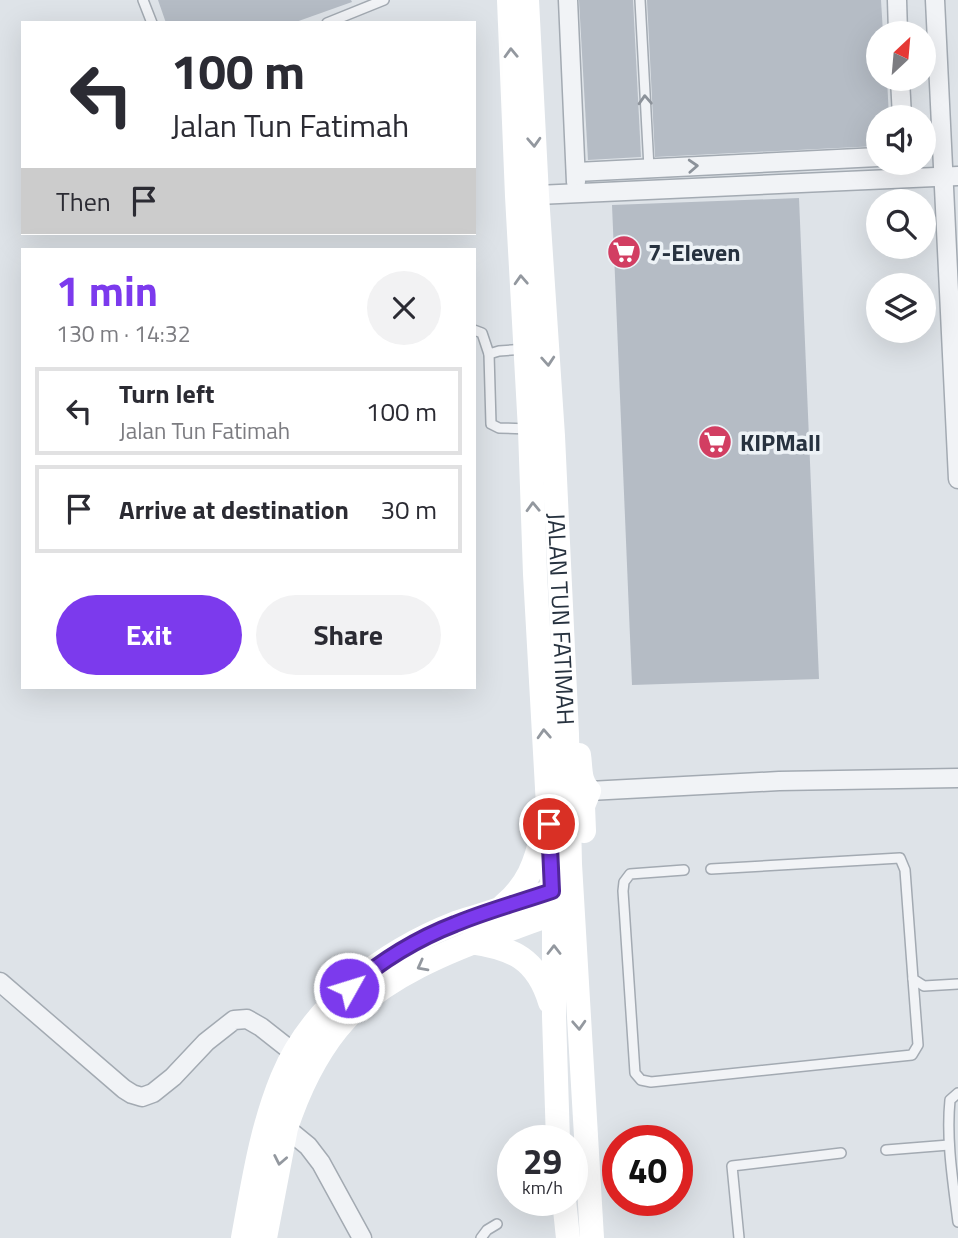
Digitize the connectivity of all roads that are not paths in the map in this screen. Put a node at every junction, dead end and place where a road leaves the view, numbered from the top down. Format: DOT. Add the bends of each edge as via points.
graph roads {
  1 [pos="144,0"];
  2 [pos="384,0"];
  3 [pos="509,0"];
  4 [pos="527,0"];
  5 [pos="568,0"];
  6 [pos="640,0"];
  7 [pos="897,0"];
  8 [pos="935,0"];
  9 [pos="151,21"];
  10 [pos="332,21"];
  11 [pos="898,21"];
  12 [pos="866,158"];
  13 [pos="649,168"];
  14 [pos="576,172"];
  15 [pos="951,177"];
  16 [pos="577,194"];
  17 [pos="537,195"];
  18 [pos="476,331"];
  19 [pos="525,349"];
  20 [pos="489,354"];
  21 [pos="530,430"];
  22 [pos="958,479"];
  23 [pos="567,734"];
  24 [pos="958,778"];
  25 [pos="589,791"];
  26 [pos="548,802"];
  27 [pos="711,869"];
  28 [pos="684,870"];
  29 [pos="562,899"];
  30 [pos="498,910"];
  31 [pos="471,942"];
  32 [pos="913,979"];
  33 [pos="0,982"];
  34 [pos="958,984"];
  35 [pos="578,991"];
  36 [pos="554,1016"];
  37 [pos="294,1053"];
  38 [pos="958,1093"];
  39 [pos="557,1125"];
  40 [pos="286,1128"];
  41 [pos="949,1145"];
  42 [pos="886,1150"];
  43 [pos="841,1153"];
  44 [pos="566,1216"];
  45 [pos="958,1222"];
  46 [pos="497,1224"];
  47 [pos="243,1238"];
  48 [pos="265,1238"];
  49 [pos="362,1238"];
  50 [pos="481,1238"];
  51 [pos="568,1238"];
  52 [pos="592,1238"];
  53 [pos="739,1238"];
  1 -- 9 [label="lane"];
  2 -- 10 [label="lane"];
  19 -- 3 [label="main road, JALAN TUN FATIMAH, one-way"];
  4 -- 17 [label="main road, JALAN TUN FATIMAH, one-way"];
  5 -- 14 [label="street"];
  13 -- 6 [label="lane, one-way"];
  7 -- 11 [label="street"];
  8 -- 15 [label="street"];
  13 -- 12 [label="street, one-way"];
  13 -- 14 [label="street"];
  14 -- 16 [label="street"];
  15 -- 16 [label="street"];
  15 -- 22 [label="street"];
  16 -- 17 [label="street"];
  17 -- 23 [label="main road, JALAN TUN FATIMAH, one-way"];
  18 -- 20 [label="lane" via="482,333"];
  19 -- 20 [label="lane"];
  19 -- 21 [label="main road, JALAN TUN FATIMAH"];
  20 -- 21 [label="lane" via="491,424"];
  26 -- 21 [label="main road, JALAN TUN FATIMAH, one-way"];
  23 -- 25 [label="main road" via="574,739 581,779"];
  23 -- 29 [label="main road, JALAN TUN FATIMAH"];
  24 -- 25 [label="street"];
  25 -- 35 [label="main road" via="583,812 591,931"];
  26 -- 29 [label="main road, JALAN TUN FATIMAH"];
  26 -- 30 [label="main road" via="531,873"];
  27 -- 32 [label="lane" via="900,858 905,870"];
  28 -- 32 [label="lane" via="631,873 624,882 635,1073 641,1080 912,1055 918,1045"];
  29 -- 30 [label="main road"];
  29 -- 31 [label="main road"];
  29 -- 35 [label="main road, JALAN TUN FATIMAH"];
  36 -- 29 [label="main road, JALAN TUN FATIMAH, one-way"];
  30 -- 37 [label="main road" via="444,929 372,969 316,1020"];
  31 -- 36 [label="main road" via="492,945 527,961 546,990"];
  31 -- 40 [label="main road, one-way" via="393,982 364,1001 338,1027 302,1086"];
  32 -- 34 [label="lane" via="925,986"];
  33 -- 37 [label="street" via="124,1089 142,1097 163,1086 234,1020 247,1019"];
  35 -- 52 [label="main road, JALAN TUN FATIMAH, one-way"];
  36 -- 39 [label="main road, JALAN TUN FATIMAH"];
  37 -- 47 [label="main road" via="267,1120"];
  38 -- 41 [label="lane" via="950,1100"];
  40 -- 48 [label="main road, one-way"];
  40 -- 49 [label="street" via="321,1163"];
  41 -- 42 [label="lane"];
  41 -- 45 [label="lane"];
  43 -- 53 [label="lane" via="732,1166"];
  44 -- 51 [label="main road"];
  46 -- 50 [label="lane"];
}
